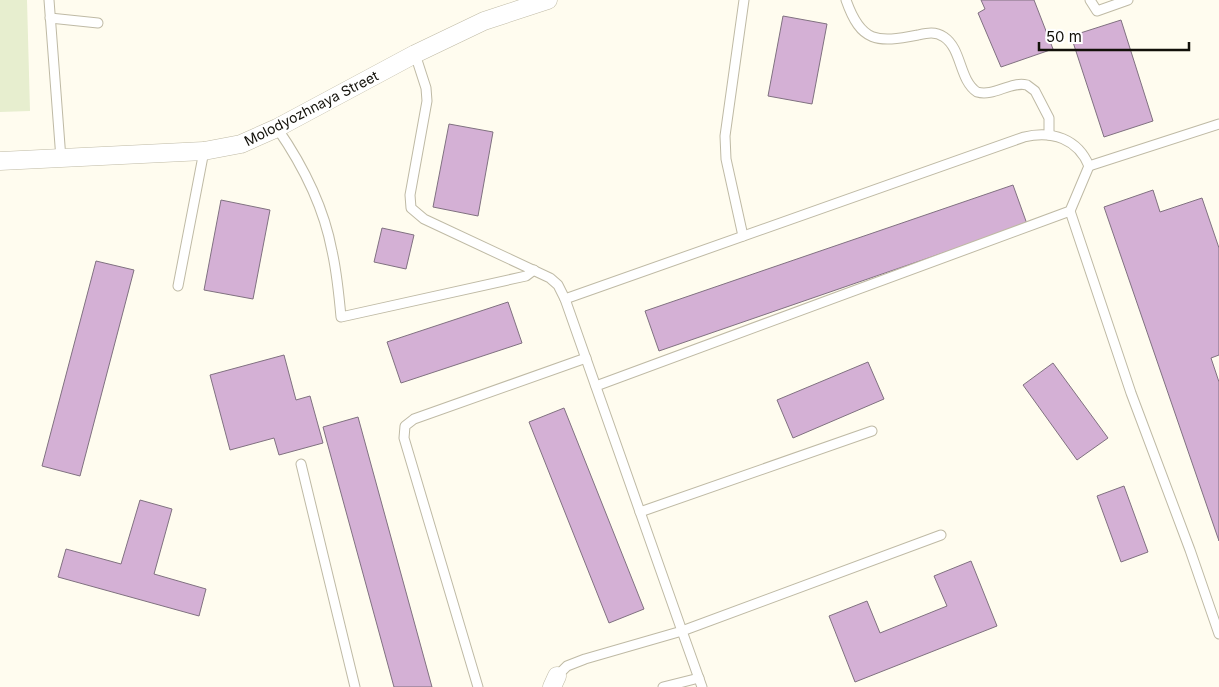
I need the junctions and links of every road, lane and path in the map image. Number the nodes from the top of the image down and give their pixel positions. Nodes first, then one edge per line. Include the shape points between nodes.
1 (49, 0) edge
2 (548, 0) edge
3 (744, 0) edge
4 (846, 0) edge
5 (1090, 0) edge
6 (1128, 0) edge
7 (50, 18) junction
8 (98, 23) dead end
9 (415, 54) junction
10 (1219, 124) edge
11 (277, 128) junction
12 (1048, 134) junction
13 (204, 151) junction
14 (62, 159) junction
15 (0, 161) edge
16 (1090, 166) junction
17 (1070, 210) junction
18 (743, 236) junction
19 (534, 270) junction
20 (178, 286) dead end
21 (564, 299) junction
22 (586, 358) junction
23 (596, 386) junction
24 (872, 431) dead end
25 (301, 464) dead end
26 (640, 512) junction
27 (941, 535) dead end
28 (682, 631) junction
29 (1219, 634) edge
30 (555, 681) edge
31 (700, 682) edge
32 (355, 687) edge
33 (478, 687) edge
34 (663, 687) edge

1 - 7 lane
2 - 9 street, Molodyozhnaya Street via 484,21
3 - 18 lane via 725,136 726,159
4 - 12 lane via 859,28 870,36 882,40 932,32 946,38 969,85 977,92 988,93 1017,84 1027,85 1035,92 1050,118
5 - 6 lane via 1097,11
7 - 8 lane
7 - 14 lane
9 - 11 street, Molodyozhnaya Street
9 - 19 lane via 427,101 410,195 411,208 424,218
10 - 16 lane
11 - 13 street, Molodyozhnaya Street via 241,144
11 - 19 lane via 296,156 316,200 332,250 341,317 526,276
12 - 16 lane via 1074,145 1084,153
12 - 18 lane via 1024,137
13 - 14 street, Molodyozhnaya Street
13 - 20 lane
14 - 15 street, Molodyozhnaya Street
16 - 17 lane
17 - 23 lane
17 - 29 lane via 1131,393
18 - 21 lane
19 - 21 lane via 550,278
21 - 22 lane
22 - 23 lane
22 - 33 lane via 414,419 405,426 404,438
23 - 26 lane
24 - 26 lane
25 - 32 lane
26 - 28 lane
27 - 28 lane
28 - 30 lane via 585,659 568,666
28 - 31 lane
31 - 34 lane

